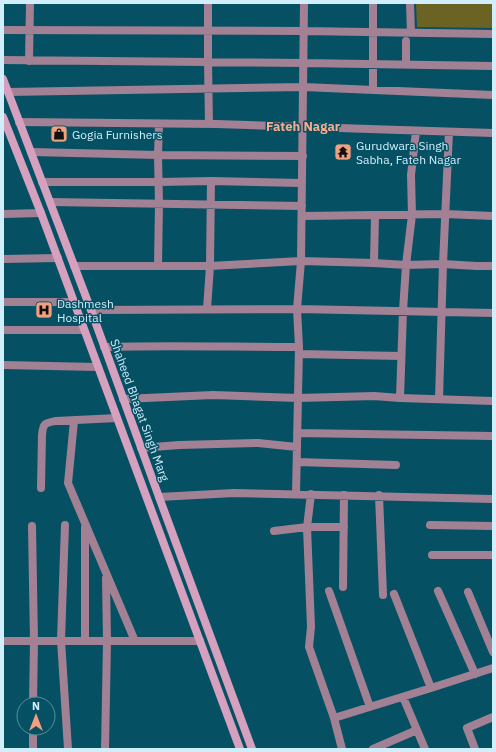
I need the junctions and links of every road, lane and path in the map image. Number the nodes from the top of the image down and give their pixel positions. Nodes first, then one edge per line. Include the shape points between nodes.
1 (30, 3) edge
2 (208, 3) edge
3 (304, 3) edge
4 (373, 3) edge
5 (410, 3) edge
6 (3, 30) edge
7 (30, 30) junction
8 (207, 31) junction
9 (304, 31) junction
10 (373, 32) junction
11 (411, 33) junction
12 (493, 34) edge
13 (406, 42) dead end
14 (3, 60) edge
15 (29, 61) junction
16 (208, 62) junction
17 (303, 63) junction
18 (373, 64) junction
19 (406, 64) junction
20 (493, 66) edge
21 (3, 79) edge
22 (303, 87) junction
23 (208, 89) junction
24 (373, 90) junction
25 (8, 92) junction
26 (493, 96) edge
27 (3, 117) edge
28 (19, 122) junction
29 (159, 124) junction
30 (209, 124) junction
31 (303, 126) junction
32 (416, 131) junction
33 (449, 132) junction
34 (493, 133) edge
35 (31, 152) junction
36 (158, 155) junction
37 (303, 156) junction
38 (211, 181) junction
39 (42, 182) junction
40 (159, 182) junction
41 (302, 183) junction
42 (50, 202) junction
43 (159, 204) junction
44 (211, 205) junction
45 (302, 206) junction
46 (41, 213) junction
47 (3, 214) edge
48 (445, 214) junction
49 (375, 215) junction
50 (412, 215) junction
51 (302, 216) junction
52 (493, 216) edge
53 (58, 258) junction
54 (3, 259) edge
55 (301, 261) junction
56 (374, 263) junction
57 (443, 264) junction
58 (406, 265) junction
59 (74, 266) junction
60 (158, 266) junction
61 (210, 266) junction
62 (493, 266) edge
63 (3, 302) edge
64 (74, 302) junction
65 (297, 309) junction
66 (91, 310) junction
67 (207, 310) junction
68 (403, 311) junction
69 (442, 312) junction
70 (493, 313) edge
71 (3, 330) edge
72 (84, 330) junction
73 (104, 347) junction
74 (299, 350) junction
75 (401, 356) junction
76 (3, 365) edge
77 (98, 367) junction
78 (298, 398) junction
79 (400, 398) junction
80 (123, 399) junction
81 (439, 399) junction
82 (493, 401) edge
83 (117, 418) junction
84 (74, 421) junction
85 (297, 433) junction
86 (493, 436) edge
87 (297, 447) junction
88 (141, 448) junction
89 (297, 462) junction
90 (396, 465) dead end
91 (41, 488) dead end
92 (296, 494) junction
93 (311, 494) junction
94 (344, 495) junction
95 (379, 495) junction
96 (158, 497) junction
97 (493, 499) edge
98 (85, 522) junction
99 (430, 525) dead end
100 (32, 526) dead end
101 (65, 526) dead end
102 (493, 526) edge
103 (307, 527) junction
104 (344, 528) junction
105 (274, 531) dead end
106 (432, 555) dead end
107 (493, 555) edge
108 (106, 572) junction
109 (343, 587) dead end
110 (329, 591) dead end
111 (438, 591) dead end
112 (468, 592) dead end
113 (394, 594) dead end
114 (383, 595) dead end
115 (61, 640) junction
116 (3, 641) edge
117 (34, 641) junction
118 (85, 641) junction
119 (107, 641) junction
120 (135, 641) junction
121 (200, 641) junction
122 (493, 652) edge
123 (493, 668) edge
124 (475, 674) junction
125 (432, 688) junction
126 (33, 696) edge
127 (403, 697) junction
128 (370, 707) junction
129 (334, 718) junction
130 (493, 718) edge
131 (417, 730) junction
132 (33, 736) edge
133 (33, 749) edge
134 (68, 749) edge
135 (105, 749) edge
136 (240, 749) edge
137 (252, 749) edge
138 (342, 749) edge
139 (373, 749) edge
140 (425, 749) edge
141 (475, 749) edge

1 - 7 street
2 - 8 street
3 - 9 street
4 - 10 street
5 - 11 street
6 - 7 street
7 - 8 street
7 - 15 street
8 - 9 street
8 - 16 street
9 - 10 street
9 - 17 street
10 - 11 street
10 - 18 street
11 - 12 street
13 - 19 street
14 - 15 street
15 - 16 street
16 - 17 street
16 - 23 street
17 - 18 street
17 - 22 street
18 - 19 street
18 - 24 street
19 - 20 street
21 - 25 main road, Shaheed Bhagat Singh Marg
22 - 23 street
22 - 24 street
22 - 31 street
23 - 25 street
23 - 30 street
24 - 26 street
25 - 28 main road, Shaheed Bhagat Singh Marg
27 - 46 main road, Shaheed Bhagat Singh Marg
28 - 29 street
28 - 35 main road, Shaheed Bhagat Singh Marg
29 - 30 street
29 - 36 street
30 - 31 street
31 - 32 street
31 - 37 street
32 - 33 street
32 - 50 street via 411,175
33 - 34 street
33 - 48 street
35 - 36 street
35 - 39 main road, Shaheed Bhagat Singh Marg
36 - 37 street
36 - 40 street
37 - 41 street
38 - 40 street
38 - 41 street
38 - 44 street
39 - 40 street
39 - 42 main road, Shaheed Bhagat Singh Marg
40 - 43 street
41 - 45 street
42 - 43 street
42 - 59 main road, Shaheed Bhagat Singh Marg
43 - 44 street
43 - 60 street
44 - 45 street
44 - 61 street
45 - 51 street
46 - 47 street
46 - 53 main road, Shaheed Bhagat Singh Marg
48 - 50 street
48 - 52 street
48 - 57 street
49 - 50 street
49 - 51 street
49 - 56 street
50 - 58 street
51 - 55 street
53 - 54 street
53 - 64 main road, Shaheed Bhagat Singh Marg
55 - 56 street
55 - 61 street
55 - 65 street
56 - 58 street
57 - 58 street
57 - 62 street
57 - 69 street
58 - 68 street
59 - 60 street
59 - 66 main road, Shaheed Bhagat Singh Marg
60 - 61 street
61 - 67 street
63 - 64 street
64 - 72 main road, Shaheed Bhagat Singh Marg
65 - 67 street
65 - 68 street
65 - 74 street
66 - 67 street
66 - 73 main road, Shaheed Bhagat Singh Marg
68 - 69 street
68 - 75 street
69 - 70 street
69 - 81 street
71 - 72 street
72 - 77 main road, Shaheed Bhagat Singh Marg
73 - 74 street via 164,345
73 - 80 main road, Shaheed Bhagat Singh Marg
74 - 75 street
74 - 78 street
75 - 79 street
76 - 77 street
77 - 83 main road, Shaheed Bhagat Singh Marg
78 - 79 street
78 - 80 street via 214,395
78 - 85 street
79 - 81 street
80 - 88 main road, Shaheed Bhagat Singh Marg
81 - 82 street
83 - 84 street
83 - 121 main road, Shaheed Bhagat Singh Marg
84 - 91 street via 48,422 42,428
84 - 98 street via 68,483
85 - 86 street
85 - 87 street
87 - 88 street via 258,443
87 - 89 street
88 - 96 main road, Shaheed Bhagat Singh Marg
89 - 90 street
89 - 92 street
92 - 93 street
92 - 96 street via 234,493
93 - 94 street
93 - 103 street
94 - 95 street
94 - 104 street
95 - 97 street
95 - 114 street
96 - 137 main road, Shaheed Bhagat Singh Marg
98 - 108 street
98 - 118 street
99 - 102 street
100 - 117 street
101 - 115 street
103 - 104 street
103 - 105 street
103 - 129 street via 311,627 309,647
104 - 109 street
106 - 107 street
108 - 119 street
108 - 120 street
110 - 128 street
111 - 124 street
112 - 122 street
113 - 125 street
115 - 117 street
115 - 118 street
115 - 134 street
116 - 117 street
117 - 126 street
118 - 119 street
119 - 120 street
119 - 135 street
120 - 121 street
121 - 136 main road, Shaheed Bhagat Singh Marg
123 - 124 street
124 - 125 street
125 - 127 street
127 - 128 street
127 - 131 street
128 - 129 street
129 - 138 street
130 - 141 street via 467,728
131 - 139 street
131 - 140 street
132 - 133 street

